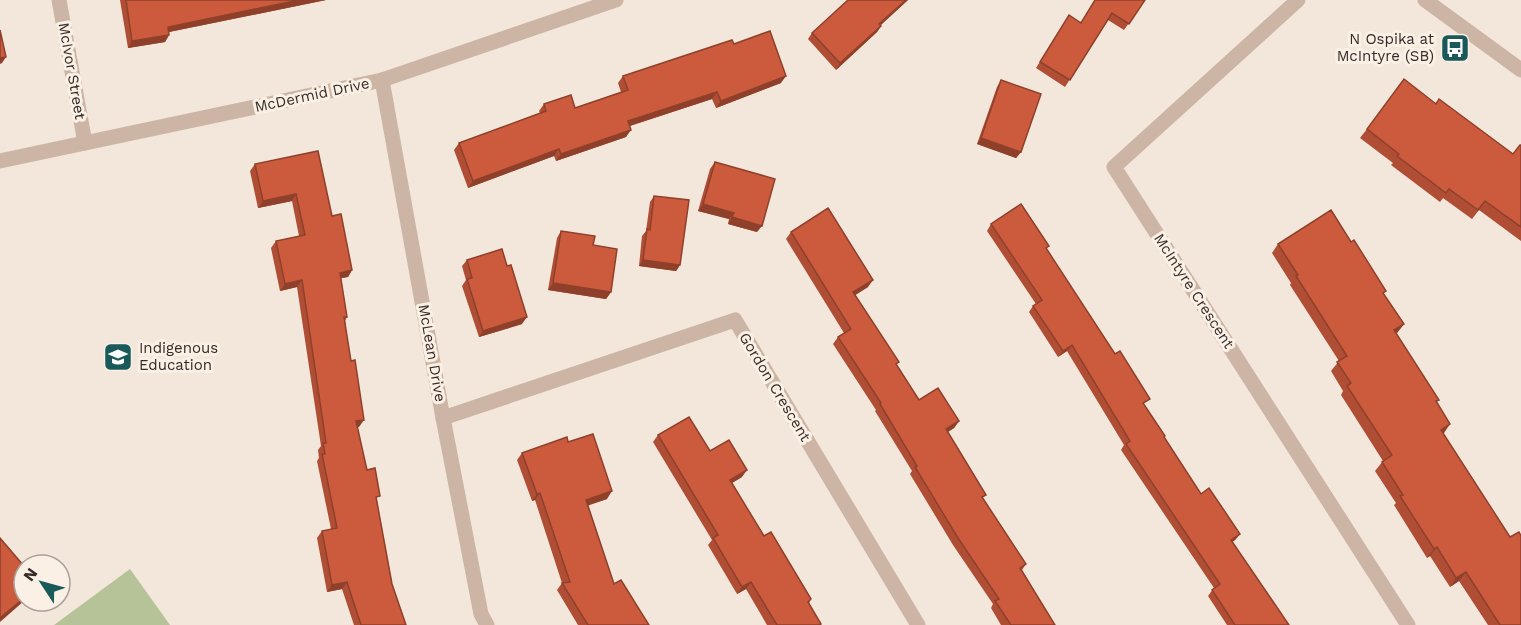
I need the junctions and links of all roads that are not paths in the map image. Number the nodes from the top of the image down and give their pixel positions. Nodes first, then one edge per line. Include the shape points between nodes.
1 (59, 0) edge
2 (616, 0) edge
3 (1298, 0) edge
4 (1425, 0) edge
5 (1521, 70) edge
6 (382, 80) junction
7 (85, 143) junction
8 (0, 161) edge
9 (443, 418) junction
10 (487, 625) edge
11 (918, 625) edge
12 (1408, 625) edge

1 - 7 street, McIvor Street
2 - 6 street, McDermid Drive
3 - 12 street, McIntyre Crescent via 1114,167
4 - 5 street
6 - 7 street, McDermid Drive
6 - 9 street, McLean Drive
7 - 8 street, McDermid Drive
9 - 10 street, McLean Drive via 481,614
9 - 11 street, Gordon Crescent via 735,320

